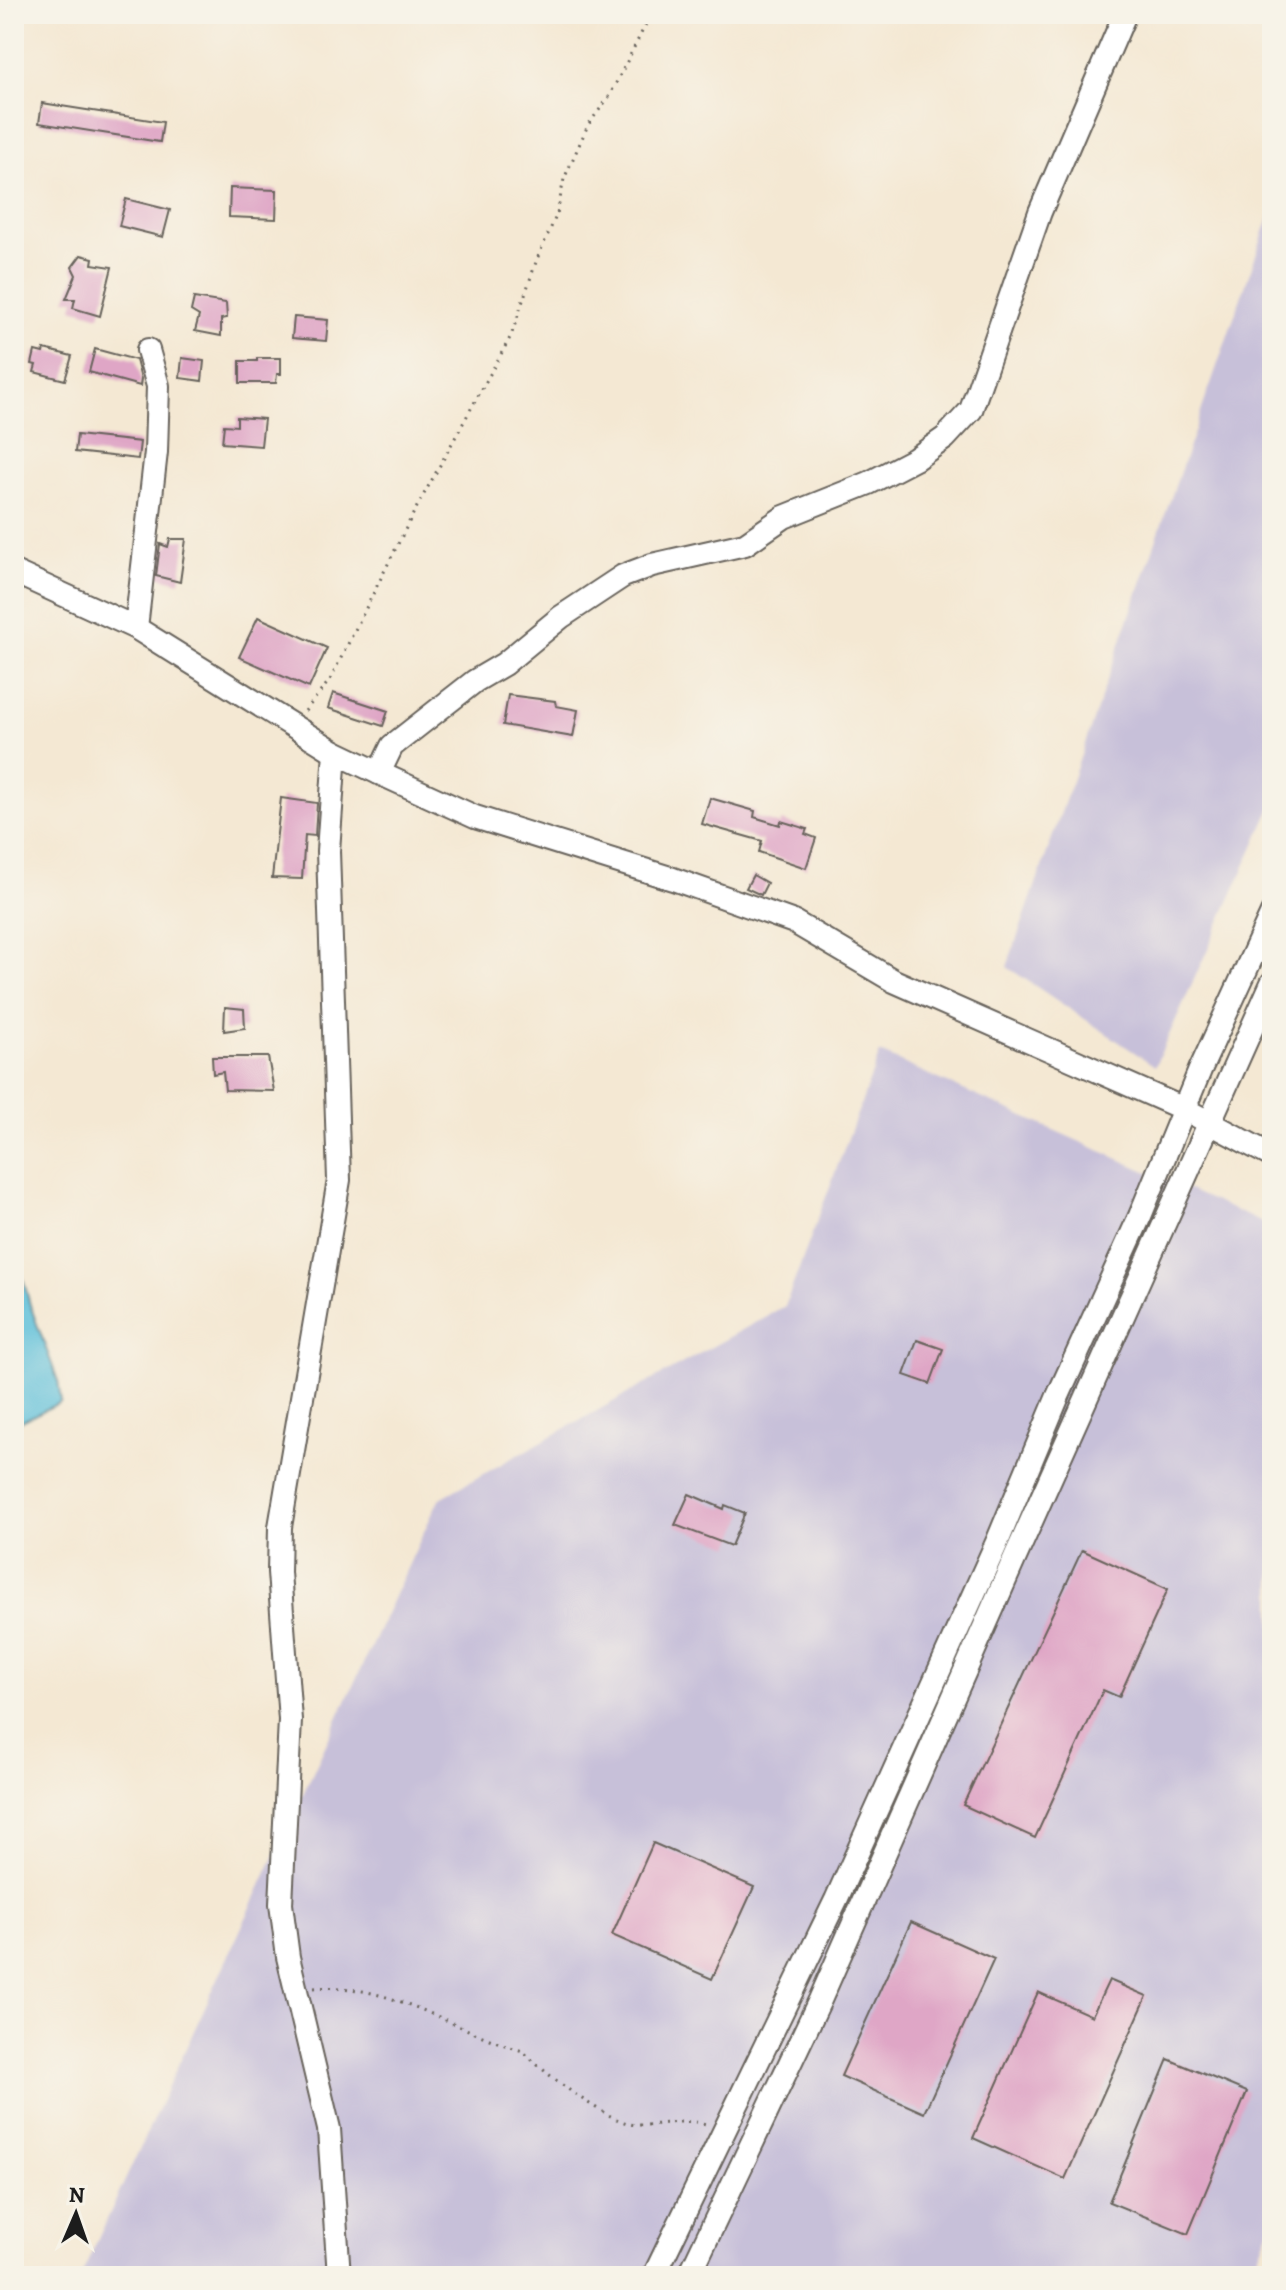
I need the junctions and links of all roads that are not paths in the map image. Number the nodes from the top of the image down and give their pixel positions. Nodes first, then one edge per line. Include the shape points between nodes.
1 (1125, 14) edge
2 (148, 350) dead end
3 (14, 572) edge
4 (136, 628) junction
5 (335, 752) junction
6 (379, 773) junction
7 (1272, 913) edge
8 (1272, 983) edge
9 (1184, 1109) junction
10 (1210, 1125) junction
11 (1272, 1156) edge
12 (339, 2276) edge
13 (654, 2276) edge
14 (689, 2276) edge

1 - 6 street via 1040,212 971,410 945,438 869,483 784,517 745,544 623,576 392,746
2 - 4 street via 158,386 156,452
3 - 4 street
4 - 5 street
5 - 6 street
5 - 12 street via 328,851 339,1180 280,1527 279,1572 290,1720 281,1904 288,1957 329,2129
6 - 9 street via 475,817 794,922 894,981
7 - 9 street
8 - 10 street
9 - 10 street
9 - 13 street via 836,1900
10 - 11 street
10 - 14 street via 820,2000

